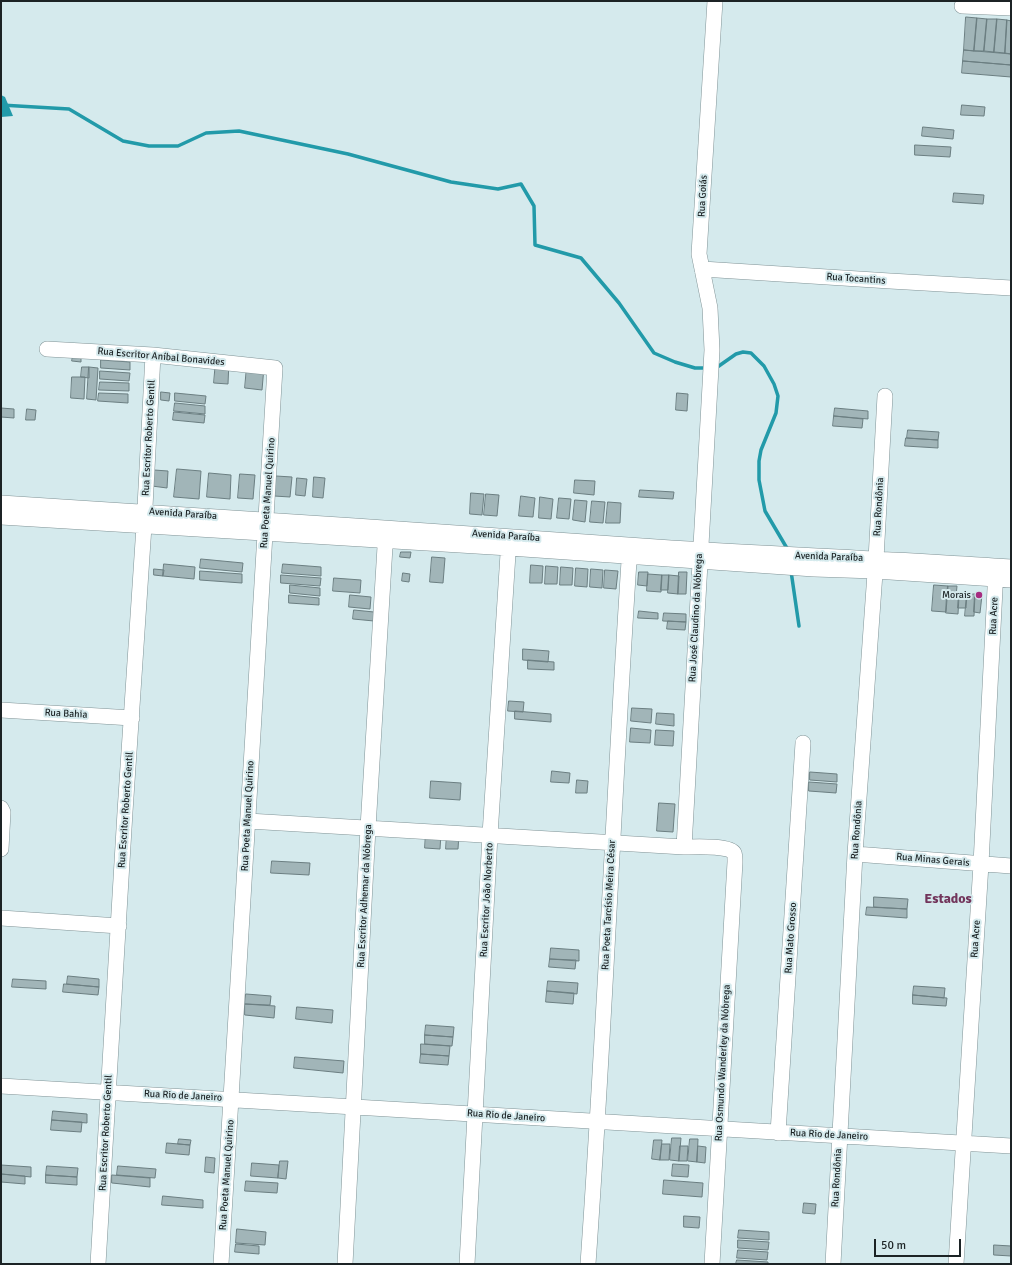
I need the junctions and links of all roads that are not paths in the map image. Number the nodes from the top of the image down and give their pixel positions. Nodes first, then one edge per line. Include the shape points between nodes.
1 (715, 1) edge
2 (962, 6) dead end
3 (1011, 8) edge
4 (702, 269) junction
5 (1011, 288) edge
6 (47, 348) dead end
7 (153, 355) junction
8 (275, 368) joint
9 (710, 390) joint
10 (885, 396) dead end
11 (1, 503) edge
12 (1, 517) edge
13 (145, 519) junction
14 (266, 527) junction
15 (386, 534) junction
16 (509, 542) junction
17 (630, 550) junction
18 (700, 555) junction
19 (875, 565) junction
20 (1001, 570) edge
21 (1011, 580) edge
22 (1, 710) edge
23 (132, 718) junction
24 (803, 743) dead end
25 (2, 814) edge
26 (248, 821) junction
27 (368, 828) junction
28 (490, 835) junction
29 (612, 842) junction
30 (684, 847) junction
31 (1, 849) edge
32 (855, 854) junction
33 (981, 864) junction
34 (1011, 866) edge
35 (1, 918) edge
36 (119, 926) junction
37 (1, 1086) edge
38 (109, 1092) junction
39 (232, 1099) junction
40 (354, 1106) junction
41 (476, 1114) junction
42 (598, 1122) junction
43 (719, 1128) junction
44 (778, 1132) junction
45 (839, 1136) junction
46 (963, 1142) junction
47 (1011, 1146) edge
48 (98, 1264) edge
49 (221, 1264) edge
50 (345, 1264) edge
51 (467, 1264) edge
52 (588, 1264) edge
53 (712, 1264) edge
54 (833, 1264) edge
55 (956, 1264) edge

1 - 4 street, Rua Goiás via 699,254
2 - 3 street
4 - 5 street, Rua Tocantins
4 - 9 street, Rua Goiás via 707,286 712,331
6 - 7 street, Rua Escritor Aníbal Bonavides
7 - 8 street, Rua Escritor Aníbal Bonavides
7 - 13 street, Rua Escritor Roberto Gentil
8 - 14 street, Rua Poeta Manuel Quirino
9 - 18 street, Rua José Claudino da Nóbrega
10 - 19 street, Rua Rondônia
11 - 13 street, Avenida Paraíba
12 - 13 street, Avenida Paraíba
13 - 14 street, Avenida Paraíba
13 - 23 street, Rua Escritor Roberto Gentil
14 - 15 street, Avenida Paraíba
14 - 26 street, Rua Poeta Manuel Quirino
15 - 16 street, Avenida Paraíba
15 - 27 street, Rua Escritor Adhemar da Nóbrega
16 - 17 street, Avenida Paraíba
16 - 28 street, Rua Escritor João Norberto
17 - 18 street, Avenida Paraíba
17 - 29 street, Rua Poeta Tarcísio Meira César
18 - 19 street, Avenida Paraíba
18 - 30 street, Rua José Claudino da Nóbrega
19 - 20 street, Avenida Paraíba
19 - 32 street, Rua Rondônia
20 - 21 street, Avenida Paraíba
20 - 33 street, Rua Acre
22 - 23 street, Rua Bahia
23 - 36 street, Rua Escritor Roberto Gentil
24 - 44 street, Rua Mato Grosso
25 - 31 street
26 - 27 street
26 - 39 street, Rua Poeta Manuel Quirino
27 - 28 street
27 - 40 street, Rua Escritor Adhemar da Nóbrega
28 - 29 street
28 - 41 street, Rua Escritor João Norberto
29 - 30 street
29 - 42 street, Rua Poeta Tarcísio Meira César
30 - 43 street, Rua Osmundo Wanderley da Nóbrega via 729,848 734,853
32 - 33 street, Rua Minas Gerais
32 - 45 street, Rua Rondônia
33 - 34 street, Rua Minas Gerais
33 - 46 street, Rua Acre
35 - 36 street
36 - 38 street, Rua Escritor Roberto Gentil
37 - 38 street, Rua Rio de Janeiro
38 - 39 street, Rua Rio de Janeiro
38 - 48 street, Rua Escritor Roberto Gentil
39 - 40 street, Rua Rio de Janeiro
39 - 49 street, Rua Poeta Manuel Quirino
40 - 41 street, Rua Rio de Janeiro
40 - 50 street, Rua Escritor Adhemar da Nóbrega
41 - 42 street, Rua Rio de Janeiro
41 - 51 street, Rua Escritor João Norberto
42 - 43 street, Rua Rio de Janeiro
42 - 52 street, Rua Poeta Tarcísio Meira César
43 - 44 street, Rua Rio de Janeiro
43 - 53 street, Rua Osmundo Wanderley da Nóbrega
44 - 45 street, Rua Rio de Janeiro
45 - 46 street, Rua Rio de Janeiro
45 - 54 street, Rua Rondônia
46 - 47 street, Rua Rio de Janeiro
46 - 55 street, Rua Acre

